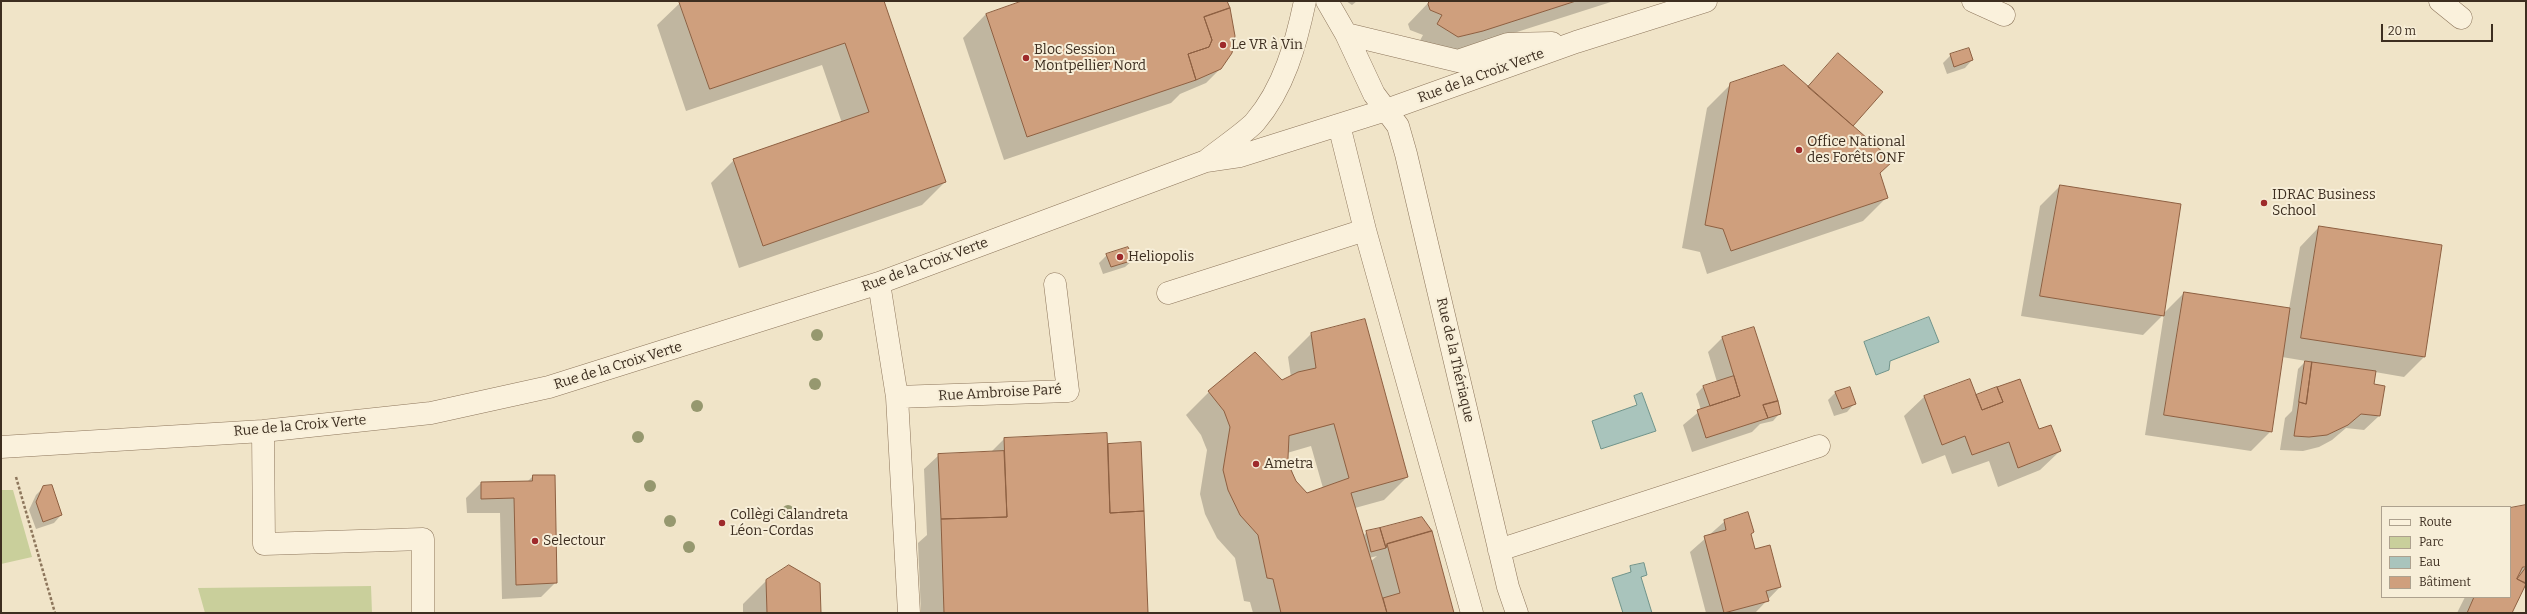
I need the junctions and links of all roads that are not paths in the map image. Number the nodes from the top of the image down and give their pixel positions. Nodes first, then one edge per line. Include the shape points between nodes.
1 (1305, 1) edge
2 (1327, 1) edge
3 (1706, 1) edge
4 (1973, 1) edge
5 (2440, 1) edge
6 (2004, 15) dead end
7 (2461, 18) dead end
8 (1346, 34) junction
9 (1576, 42) junction
10 (1386, 110) junction
11 (1339, 125) junction
12 (1206, 161) junction
13 (1365, 230) junction
14 (878, 283) junction
15 (1055, 284) dead end
16 (1168, 293) dead end
17 (897, 397) junction
18 (263, 431) junction
19 (4, 442) edge
20 (1820, 446) dead end
21 (1499, 550) junction
22 (423, 613) edge
23 (909, 613) edge
24 (1472, 613) edge
25 (1517, 613) edge

1 - 12 street, Rue de la Croix Verte via 1291,56 1276,92 1254,123
2 - 8 street
3 - 9 street, Rue de la Croix Verte
4 - 6 street
5 - 7 street
8 - 9 street, Rue de la Croix Verte via 1458,61 1508,44
8 - 10 street via 1374,94
9 - 10 street, Rue de la Croix Verte
10 - 11 street, Rue de la Croix Verte
10 - 21 street, Rue de la Thériaque via 1398,126 1406,154
11 - 12 street, Rue de la Croix Verte via 1240,156
11 - 13 street
12 - 14 street, Rue de la Croix Verte
13 - 16 street
13 - 24 street
14 - 17 street
14 - 18 street, Rue de la Croix Verte via 549,387 431,413
15 - 17 street, Rue Ambroise Paré via 1068,391
17 - 23 street
18 - 19 street, Rue de la Croix Verte
18 - 22 street via 264,544 423,539
20 - 21 street
21 - 25 street, Rue de la Thériaque

